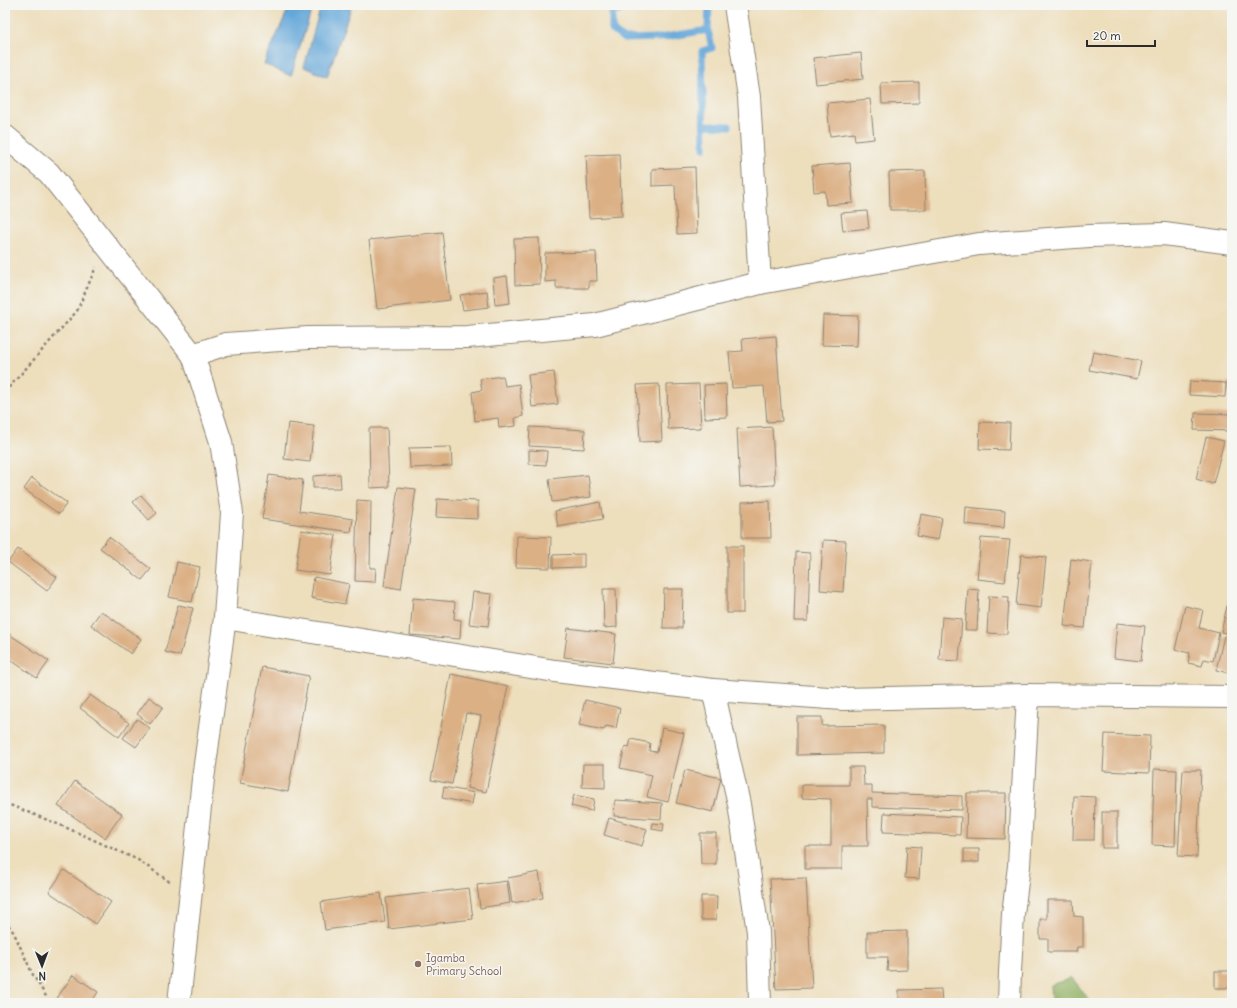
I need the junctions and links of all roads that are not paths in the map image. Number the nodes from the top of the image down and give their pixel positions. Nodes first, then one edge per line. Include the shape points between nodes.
1 (735, 5) edge
2 (5, 136) edge
3 (1232, 243) edge
4 (760, 283) junction
5 (193, 355) junction
6 (225, 618) junction
7 (714, 690) junction
8 (1028, 695) junction
9 (1232, 697) edge
10 (179, 1003) edge
11 (760, 1003) edge
12 (1009, 1003) edge

1 - 4 street via 749,97
2 - 5 street via 49,173
3 - 4 street via 1164,234 1089,236 979,244
4 - 5 street via 595,325 467,337 308,338 226,344
5 - 6 street via 221,442 232,513
6 - 7 street via 555,671
6 - 10 street via 203,779
7 - 8 street via 843,698
7 - 11 street via 739,804 755,910
8 - 9 street
8 - 12 street

